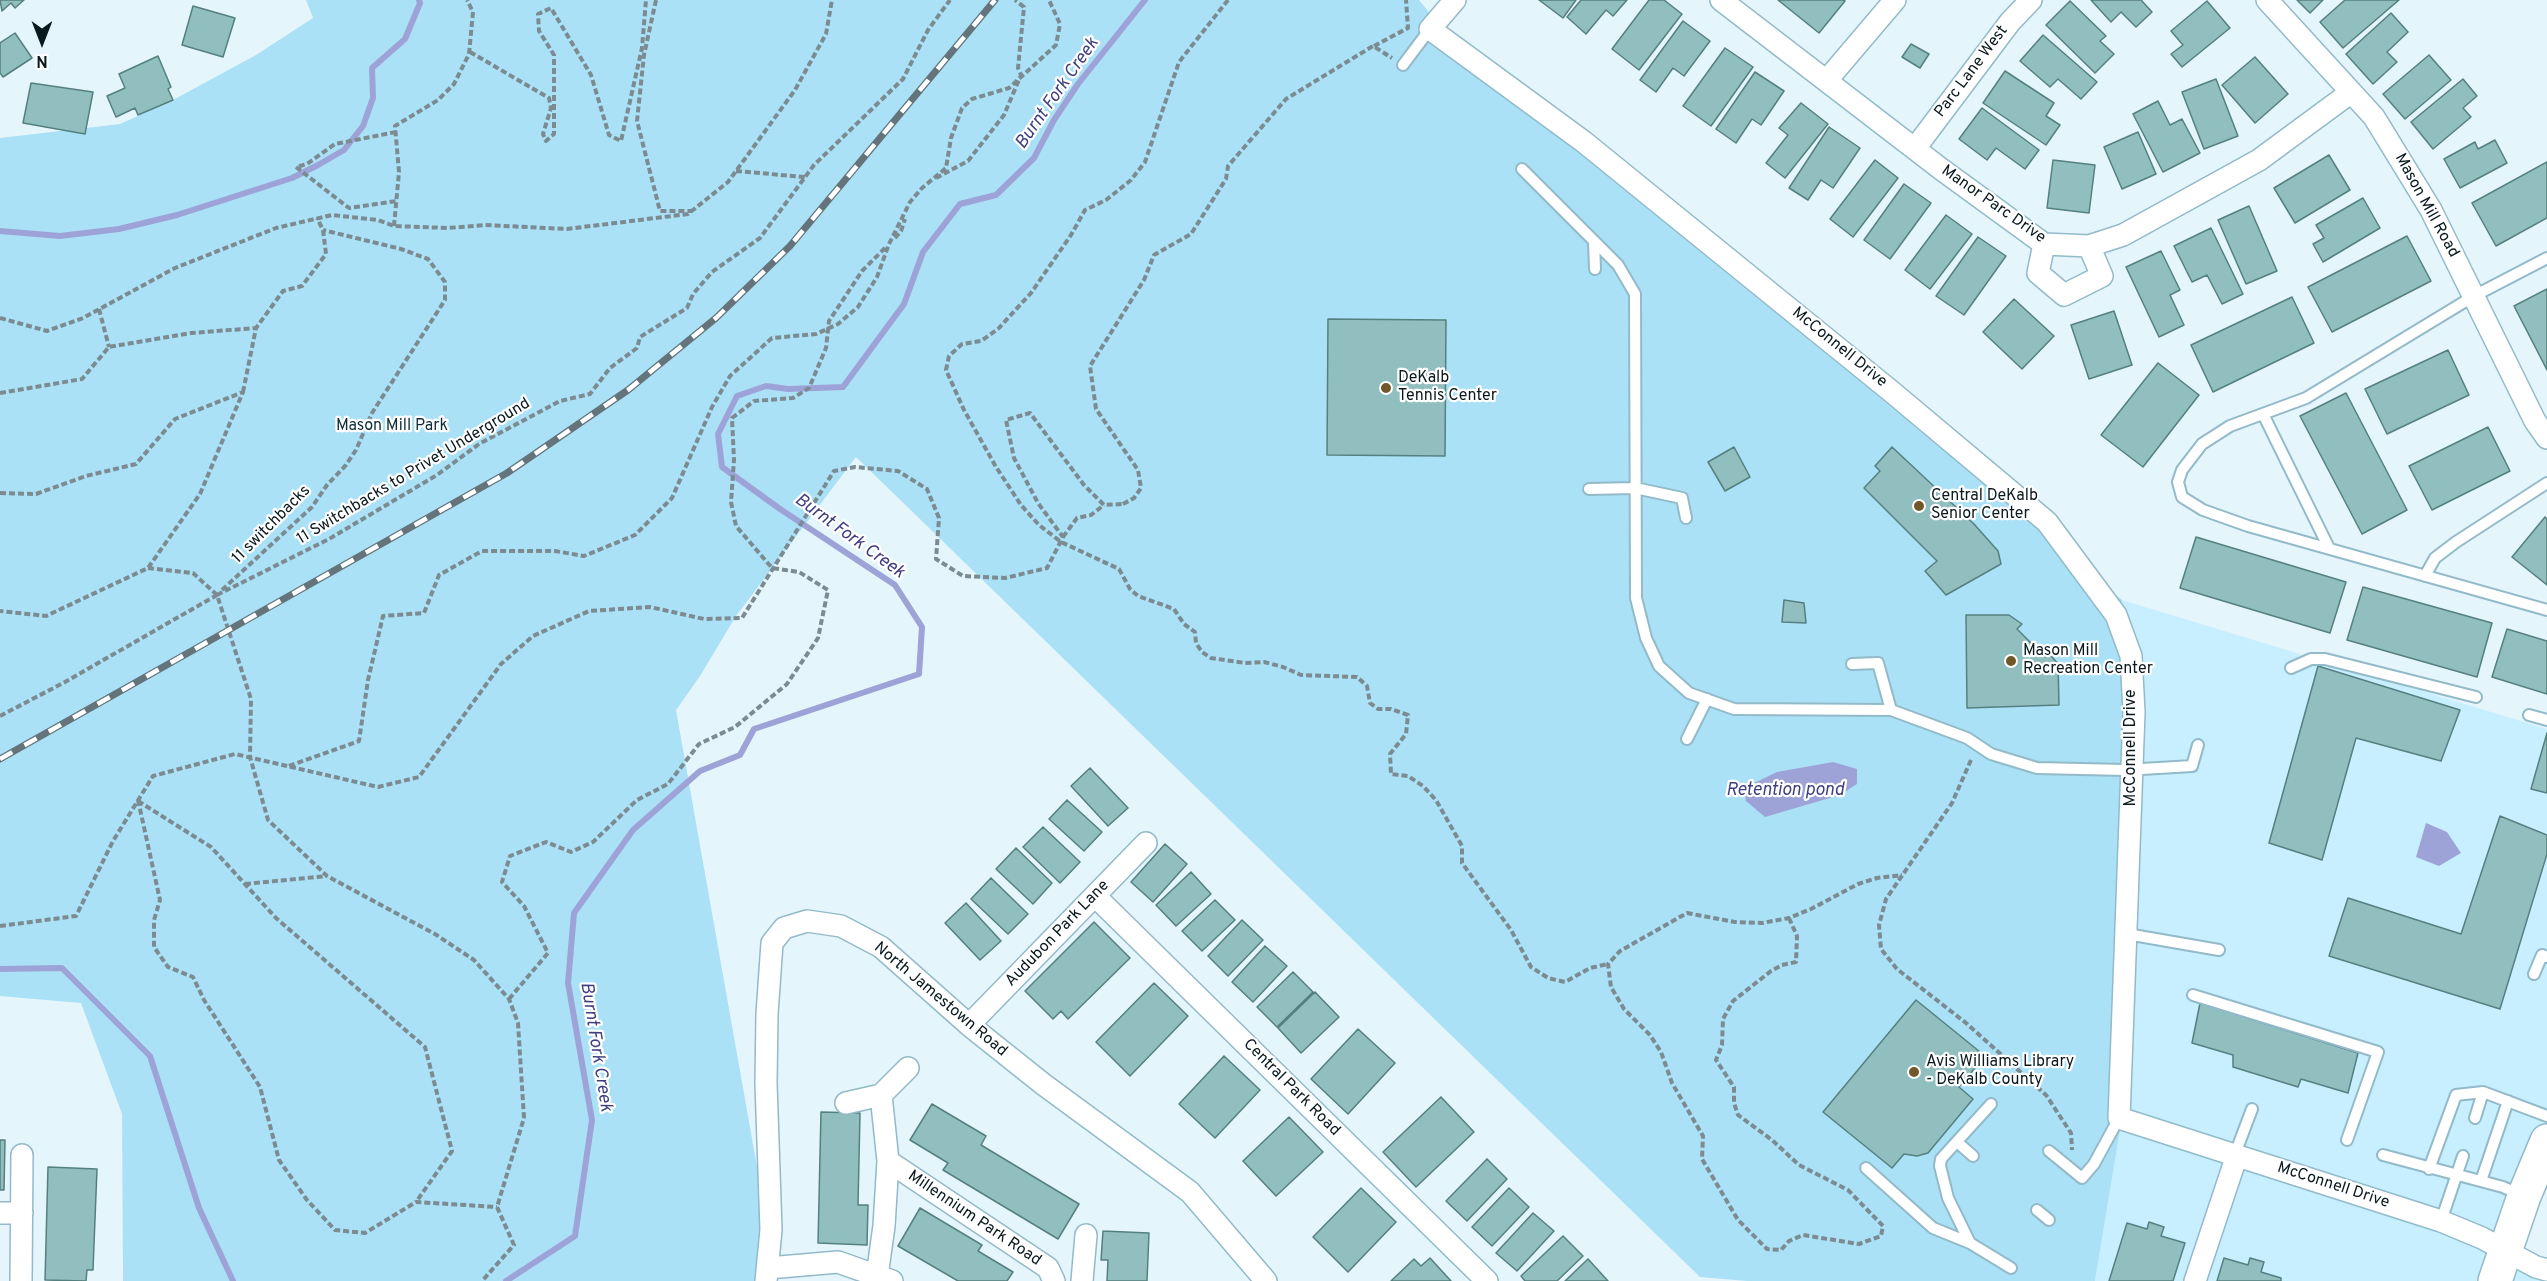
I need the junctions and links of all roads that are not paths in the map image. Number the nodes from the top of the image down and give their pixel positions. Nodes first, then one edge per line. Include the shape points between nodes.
1 (1455, 0) edge
2 (1721, 0) edge
3 (1895, 0) edge
4 (2031, 0) edge
5 (2267, 0) edge
6 (1430, 29) junction
7 (1403, 65) road end
8 (1827, 80) junction
9 (2350, 93) junction
10 (1916, 147) junction
11 (1521, 169) dead end
12 (1594, 242) junction
13 (2044, 244) junction
14 (2089, 246) junction
15 (2547, 258) edge
16 (1595, 269) dead end
17 (2474, 296) junction
18 (2263, 414) junction
19 (2547, 438) edge
20 (2547, 483) edge
21 (1635, 488) junction
22 (1589, 489) dead end
23 (1686, 518) dead end
24 (2329, 548) junction
25 (2425, 576) junction
26 (2547, 610) edge
27 (1852, 664) dead end
28 (2291, 668) dead end
29 (2476, 697) dead end
30 (1707, 699) junction
31 (1891, 710) junction
32 (2529, 715) dead end
33 (2547, 720) edge
34 (1687, 739) dead end
35 (2198, 746) dead end
36 (2133, 769) junction
37 (1146, 843) dead end
38 (1095, 896) junction
39 (2127, 934) junction
40 (2219, 950) dead end
41 (2547, 957) edge
42 (2534, 974) dead end
43 (2193, 995) dead end
44 (969, 1025) junction
45 (908, 1068) dead end
46 (2482, 1092) junction
47 (881, 1095) junction
48 (2508, 1101) junction
49 (846, 1103) dead end
50 (1991, 1104) dead end
51 (2252, 1109) dead end
52 (2547, 1116) edge
53 (2119, 1118) junction
54 (2475, 1118) dead end
55 (2347, 1140) dead end
56 (2547, 1141) edge
57 (1957, 1142) junction
58 (2049, 1151) dead end
59 (2236, 1154) junction
60 (22, 1155) dead end
61 (2383, 1155) dead end
62 (1973, 1156) dead end
63 (2463, 1156) dead end
64 (888, 1161) junction
65 (1866, 1168) dead end
66 (2430, 1169) junction
67 (2458, 1175) junction
68 (2481, 1181) junction
69 (2524, 1196) junction
70 (2037, 1210) dead end
71 (0, 1212) edge
72 (22, 1213) junction
73 (2049, 1220) dead end
74 (2441, 1221) junction
75 (1086, 1235) dead end
76 (1970, 1243) junction
77 (2505, 1249) junction
78 (2011, 1268) dead end
79 (2547, 1269) edge
80 (767, 1274) edge
81 (1253, 1277) edge
82 (884, 1278) edge
83 (21, 1281) edge
84 (1053, 1281) edge
85 (1082, 1281) edge
86 (1487, 1281) edge
87 (2195, 1281) edge
88 (2495, 1281) edge

1 - 6 street
2 - 8 street, Manor Parc Drive
3 - 8 street
4 - 10 street, Parc Lane West
5 - 9 street, Mason Mill Road
6 - 7 lane
6 - 36 street, McConnell Drive via 1584,142 2047,522 2116,615 2131,656
8 - 10 street, Manor Parc Drive
9 - 14 street, Manor Parc Drive via 2259,160 2123,235
9 - 17 street, Mason Mill Road via 2374,117 2432,210
10 - 13 street, Manor Parc Drive
11 - 12 lane
12 - 16 lane
12 - 21 lane via 1618,264 1635,294
13 - 14 street, Manor Parc Drive
13 - 14 street via 2038,273 2064,296 2102,276
15 - 17 lane
17 - 18 lane via 2306,398
17 - 19 street, Mason Mill Road
18 - 24 lane
18 - 24 lane via 2230,426 2202,444 2182,470 2178,482 2182,497 2214,514
20 - 25 lane via 2435,558
21 - 22 lane
21 - 23 lane via 1682,498
21 - 30 lane via 1636,598 1646,638 1659,666 1689,693
24 - 25 lane
25 - 26 lane
27 - 31 lane via 1878,663
28 - 29 lane via 2311,659 2325,659
30 - 31 lane via 1734,708
30 - 34 lane
31 - 36 lane via 1967,738 2010,762 2037,768
32 - 33 lane
35 - 36 lane via 2192,766
36 - 39 street, McConnell Drive
37 - 38 street, Audubon Park Lane
38 - 44 street, Audubon Park Lane
38 - 86 street, Central Park Road
39 - 40 lane
39 - 53 street, McConnell Drive
41 - 42 lane via 2542,956
43 - 55 lane via 2378,1052
44 - 80 street, North Jamestown Road via 881,948 841,926 807,921 784,927 772,944 767,1014 765,1083 771,1230
44 - 81 street, North Jamestown Road via 1190,1192
45 - 47 street
46 - 48 lane
46 - 54 lane
46 - 66 lane via 2456,1095
47 - 49 street
47 - 64 street
48 - 52 lane
48 - 68 lane
50 - 57 lane
51 - 59 lane
53 - 58 lane via 2082,1178
53 - 59 street, McConnell Drive
56 - 69 main road
57 - 62 lane
57 - 76 lane via 1941,1159 1940,1167 1948,1198
59 - 74 street, McConnell Drive
59 - 87 street
60 - 72 street
61 - 66 lane
63 - 67 lane
64 - 82 street
64 - 84 street, Millennium Park Road via 1048,1268
65 - 76 lane via 1933,1228
66 - 67 lane
67 - 68 lane
67 - 74 lane
68 - 69 lane
69 - 77 main road
70 - 73 lane
71 - 72 street
72 - 83 street
74 - 77 street, McConnell Drive
75 - 85 street
76 - 78 lane
77 - 79 street, McConnell Drive
77 - 88 main road
80 - 82 street via 838,1262

